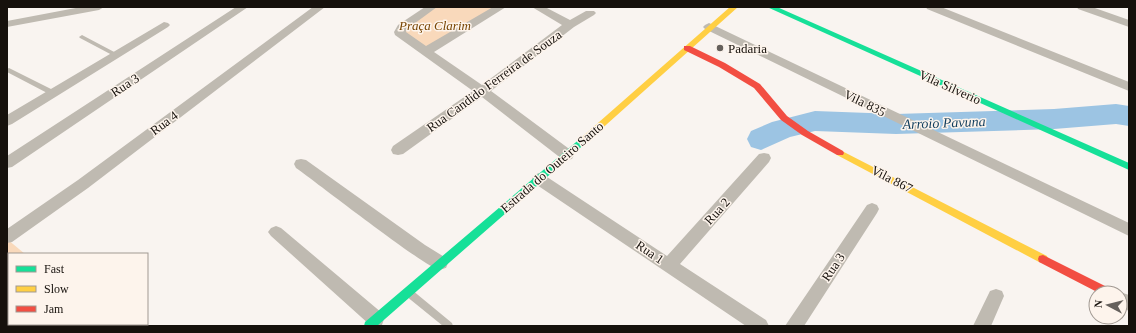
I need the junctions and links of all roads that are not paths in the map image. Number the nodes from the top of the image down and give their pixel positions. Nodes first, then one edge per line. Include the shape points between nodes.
1 (99, 7) edge
2 (243, 7) edge
3 (320, 7) edge
4 (432, 7) edge
5 (501, 7) edge
6 (537, 7) edge
7 (734, 7) edge
8 (772, 7) edge
9 (931, 7) edge
10 (1082, 7) edge
11 (590, 13) dead end
12 (7, 24) edge
13 (1129, 24) edge
14 (164, 25) dead end
15 (570, 25) junction
16 (710, 27) junction
17 (82, 37) dead end
18 (687, 48) junction
19 (424, 52) junction
20 (116, 55) junction
21 (9, 70) dead end
22 (1129, 87) edge
23 (482, 91) junction
24 (53, 93) junction
25 (7, 121) edge
26 (398, 150) dead end
27 (567, 155) junction
28 (764, 158) dead end
29 (7, 163) edge
30 (301, 164) dead end
31 (1129, 167) edge
32 (539, 179) junction
33 (872, 209) dead end
34 (1129, 230) edge
35 (276, 232) dead end
36 (7, 237) edge
37 (440, 263) junction
38 (669, 265) junction
39 (1094, 285) edge
40 (408, 291) junction
41 (996, 296) dead end
42 (372, 323) edge
43 (449, 326) edge
44 (760, 326) edge
45 (794, 326) edge
46 (982, 326) edge

1 - 12 street
2 - 29 street, Rua 3
3 - 36 street, Rua 4 via 83,184
4 - 19 street via 400,29 401,35
5 - 19 street
6 - 15 street
7 - 16 street, Estrada do Outeiro Santo
8 - 31 street, Vila Silverio
9 - 22 street
10 - 13 street
11 - 15 street, Rua Candido Ferreira de Souza
14 - 20 street
15 - 23 street, Rua Candido Ferreira de Souza
16 - 18 street, Estrada do Outeiro Santo
16 - 34 street, Vila 835
17 - 20 lane
18 - 27 street, Estrada do Outeiro Santo
18 - 39 street, Vila 867 via 757,86 784,118 805,133
19 - 23 street
20 - 24 street
21 - 24 lane
23 - 26 street, Rua Candido Ferreira de Souza
23 - 27 street
24 - 25 street
27 - 32 street, Estrada do Outeiro Santo
28 - 38 street, Rua 2
30 - 37 street
32 - 37 street, Estrada do Outeiro Santo
32 - 38 street, Rua 1
33 - 45 street, Rua 3
35 - 42 street
37 - 40 street, Estrada do Outeiro Santo
38 - 44 street, Rua 1
40 - 42 street, Estrada do Outeiro Santo
40 - 43 lane
41 - 46 street

